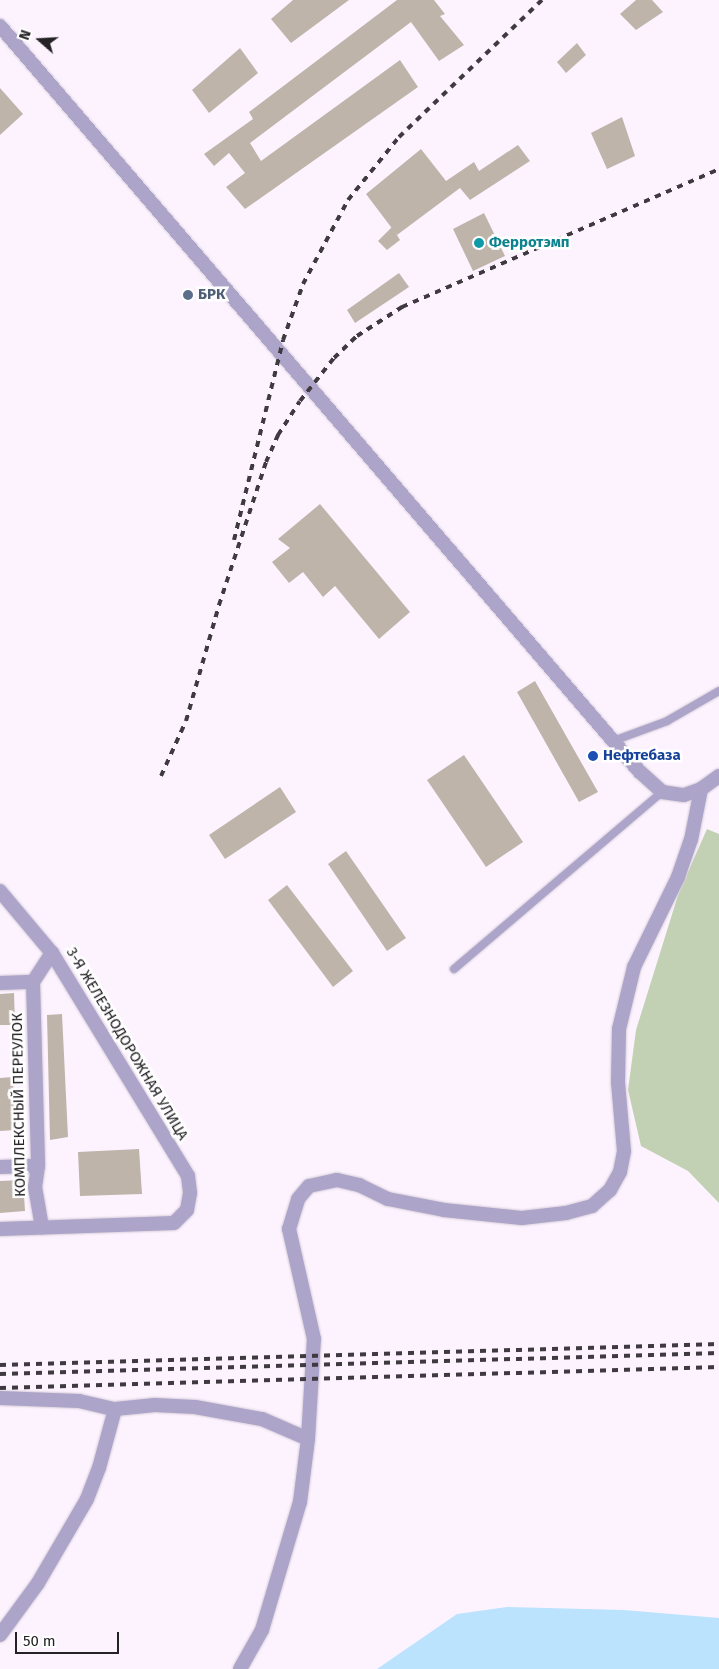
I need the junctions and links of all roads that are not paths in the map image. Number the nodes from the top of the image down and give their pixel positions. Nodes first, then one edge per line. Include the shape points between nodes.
1 (0, 26) edge
2 (719, 691) edge
3 (613, 741) junction
4 (719, 776) edge
5 (701, 788) junction
6 (662, 792) junction
7 (0, 891) edge
8 (52, 953) junction
9 (454, 969) dead end
10 (33, 982) junction
11 (0, 983) edge
12 (38, 1166) junction
13 (0, 1167) edge
14 (42, 1227) junction
15 (0, 1229) edge
16 (0, 1398) edge
17 (115, 1409) junction
18 (308, 1438) junction
19 (0, 1635) edge
20 (240, 1669) edge

1 - 3 street
2 - 3 lane via 667,721
3 - 6 street
4 - 5 street
5 - 6 street via 684,795
5 - 18 street via 691,840 678,877 634,967 619,1029 618,1082 624,1151 620,1172 610,1190 592,1206 566,1213 522,1218 444,1210 388,1198 359,1185 337,1180 309,1186 298,1199 289,1230 314,1338
6 - 9 lane
7 - 8 street, 3-Я ЖЕЛЕЗНОДОРОЖНАЯ УЛИЦА
8 - 10 street
8 - 14 street, 3-Я ЖЕЛЕЗНОДОРОЖНАЯ УЛИЦА via 188,1176 187,1210 174,1223
10 - 11 street
10 - 12 street, КОМПЛЕКСНЫЙ ПЕРЕУЛОК
12 - 13 street
12 - 14 street, КОМПЛЕКСНЫЙ ПЕРЕУЛОК via 36,1206
14 - 15 street
16 - 17 street via 79,1401
17 - 18 street via 155,1405 195,1407 262,1419
17 - 19 street via 87,1499 38,1583
18 - 20 street via 300,1502 265,1621

